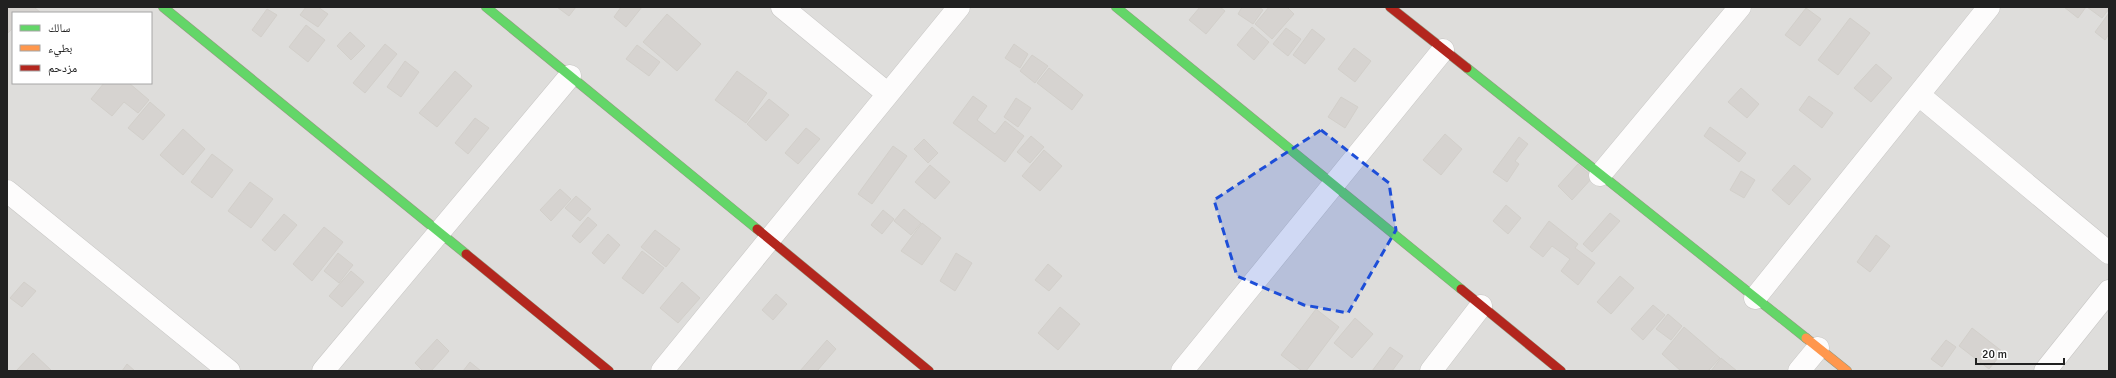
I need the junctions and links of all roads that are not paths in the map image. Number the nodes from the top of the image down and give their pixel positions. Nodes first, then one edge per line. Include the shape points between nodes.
1 (163, 7) edge
2 (486, 7) edge
3 (782, 7) edge
4 (959, 7) edge
5 (1116, 7) edge
6 (1390, 7) edge
7 (1740, 7) edge
8 (1989, 7) edge
9 (1443, 50) junction
10 (570, 76) junction
11 (888, 94) junction
12 (1919, 95) junction
13 (1600, 174) junction
14 (1334, 184) junction
15 (7, 191) edge
16 (439, 232) junction
17 (769, 240) junction
18 (2109, 253) edge
19 (2109, 291) edge
20 (1755, 298) junction
21 (1481, 306) junction
22 (1818, 348) junction
23 (229, 371) edge
24 (323, 371) edge
25 (609, 371) edge
26 (662, 371) edge
27 (929, 371) edge
28 (1182, 371) edge
29 (1431, 371) edge
30 (1561, 371) edge
31 (1799, 371) edge
32 (1847, 371) edge
33 (2045, 371) edge

1 - 16 street
2 - 10 street
3 - 11 street
4 - 11 street
5 - 14 street
6 - 9 street
7 - 13 street
8 - 12 street
9 - 13 street
9 - 14 street
10 - 16 street
10 - 17 street
11 - 17 street
12 - 18 street
12 - 20 street
13 - 20 street
14 - 21 street
14 - 28 street
15 - 23 street
16 - 24 street
16 - 25 street
17 - 26 street
17 - 27 street
19 - 33 street
20 - 22 street
21 - 29 street
21 - 30 street
22 - 31 street
22 - 32 street

